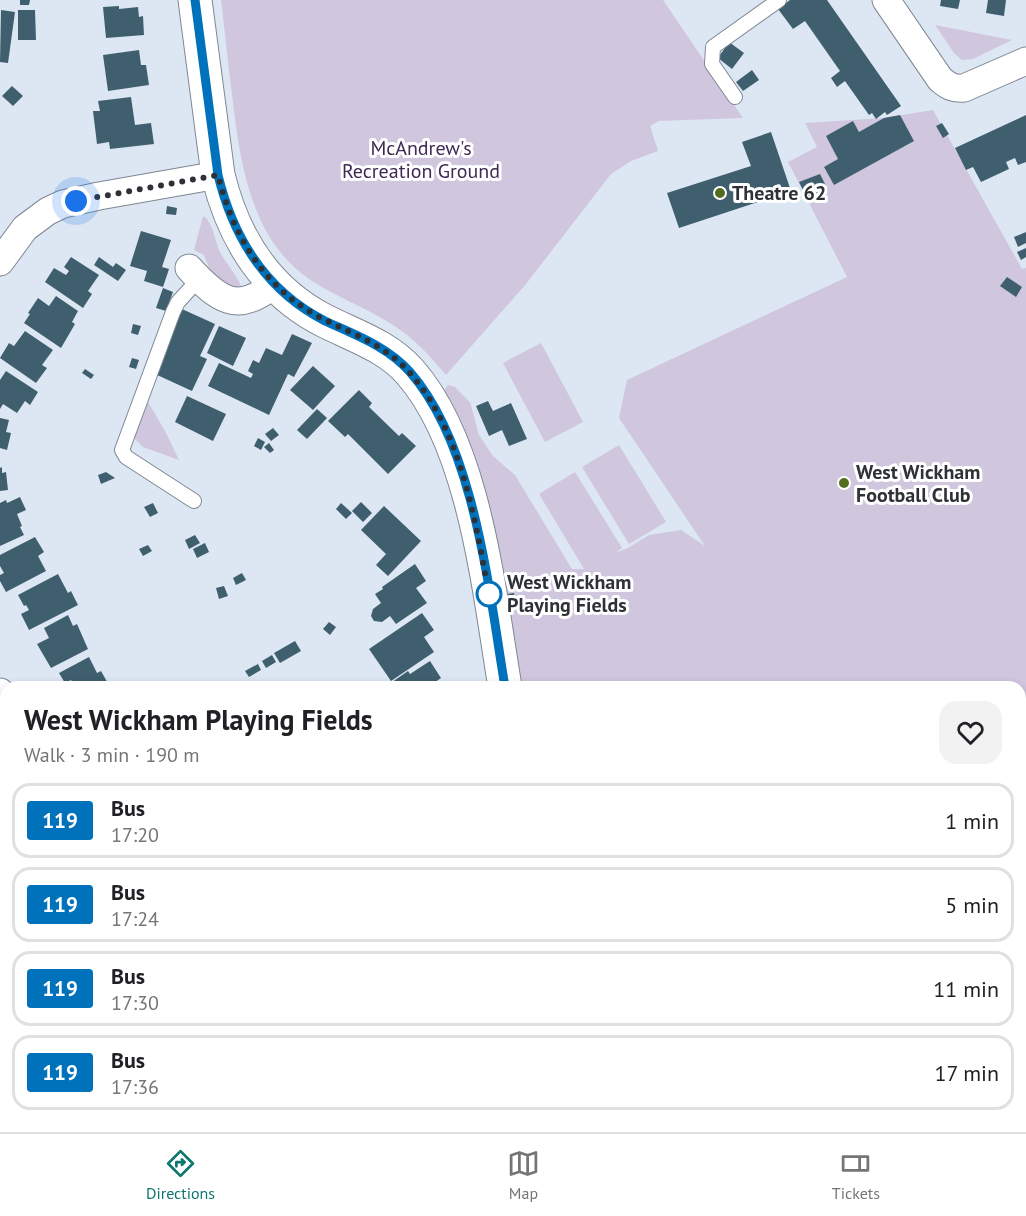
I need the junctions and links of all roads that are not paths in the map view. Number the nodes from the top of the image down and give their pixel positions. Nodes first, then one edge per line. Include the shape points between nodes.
1 (195, 0) edge
2 (779, 0) edge
3 (886, 0) edge
4 (1026, 61) edge
5 (735, 98) dead end
6 (218, 175) junction
7 (0, 262) edge
8 (194, 274) joint
9 (274, 284) junction
10 (194, 501) dead end
11 (503, 681) edge

1 - 6 street
2 - 5 lane via 713,47 712,64
3 - 4 street via 948,86 964,88
6 - 7 street via 63,204 25,228
6 - 9 street via 236,228 252,258
8 - 9 street via 223,297 239,302 257,298
8 - 10 lane via 173,312 122,450 126,457
9 - 11 street via 303,308 377,345 399,361 438,414 463,476 476,523

